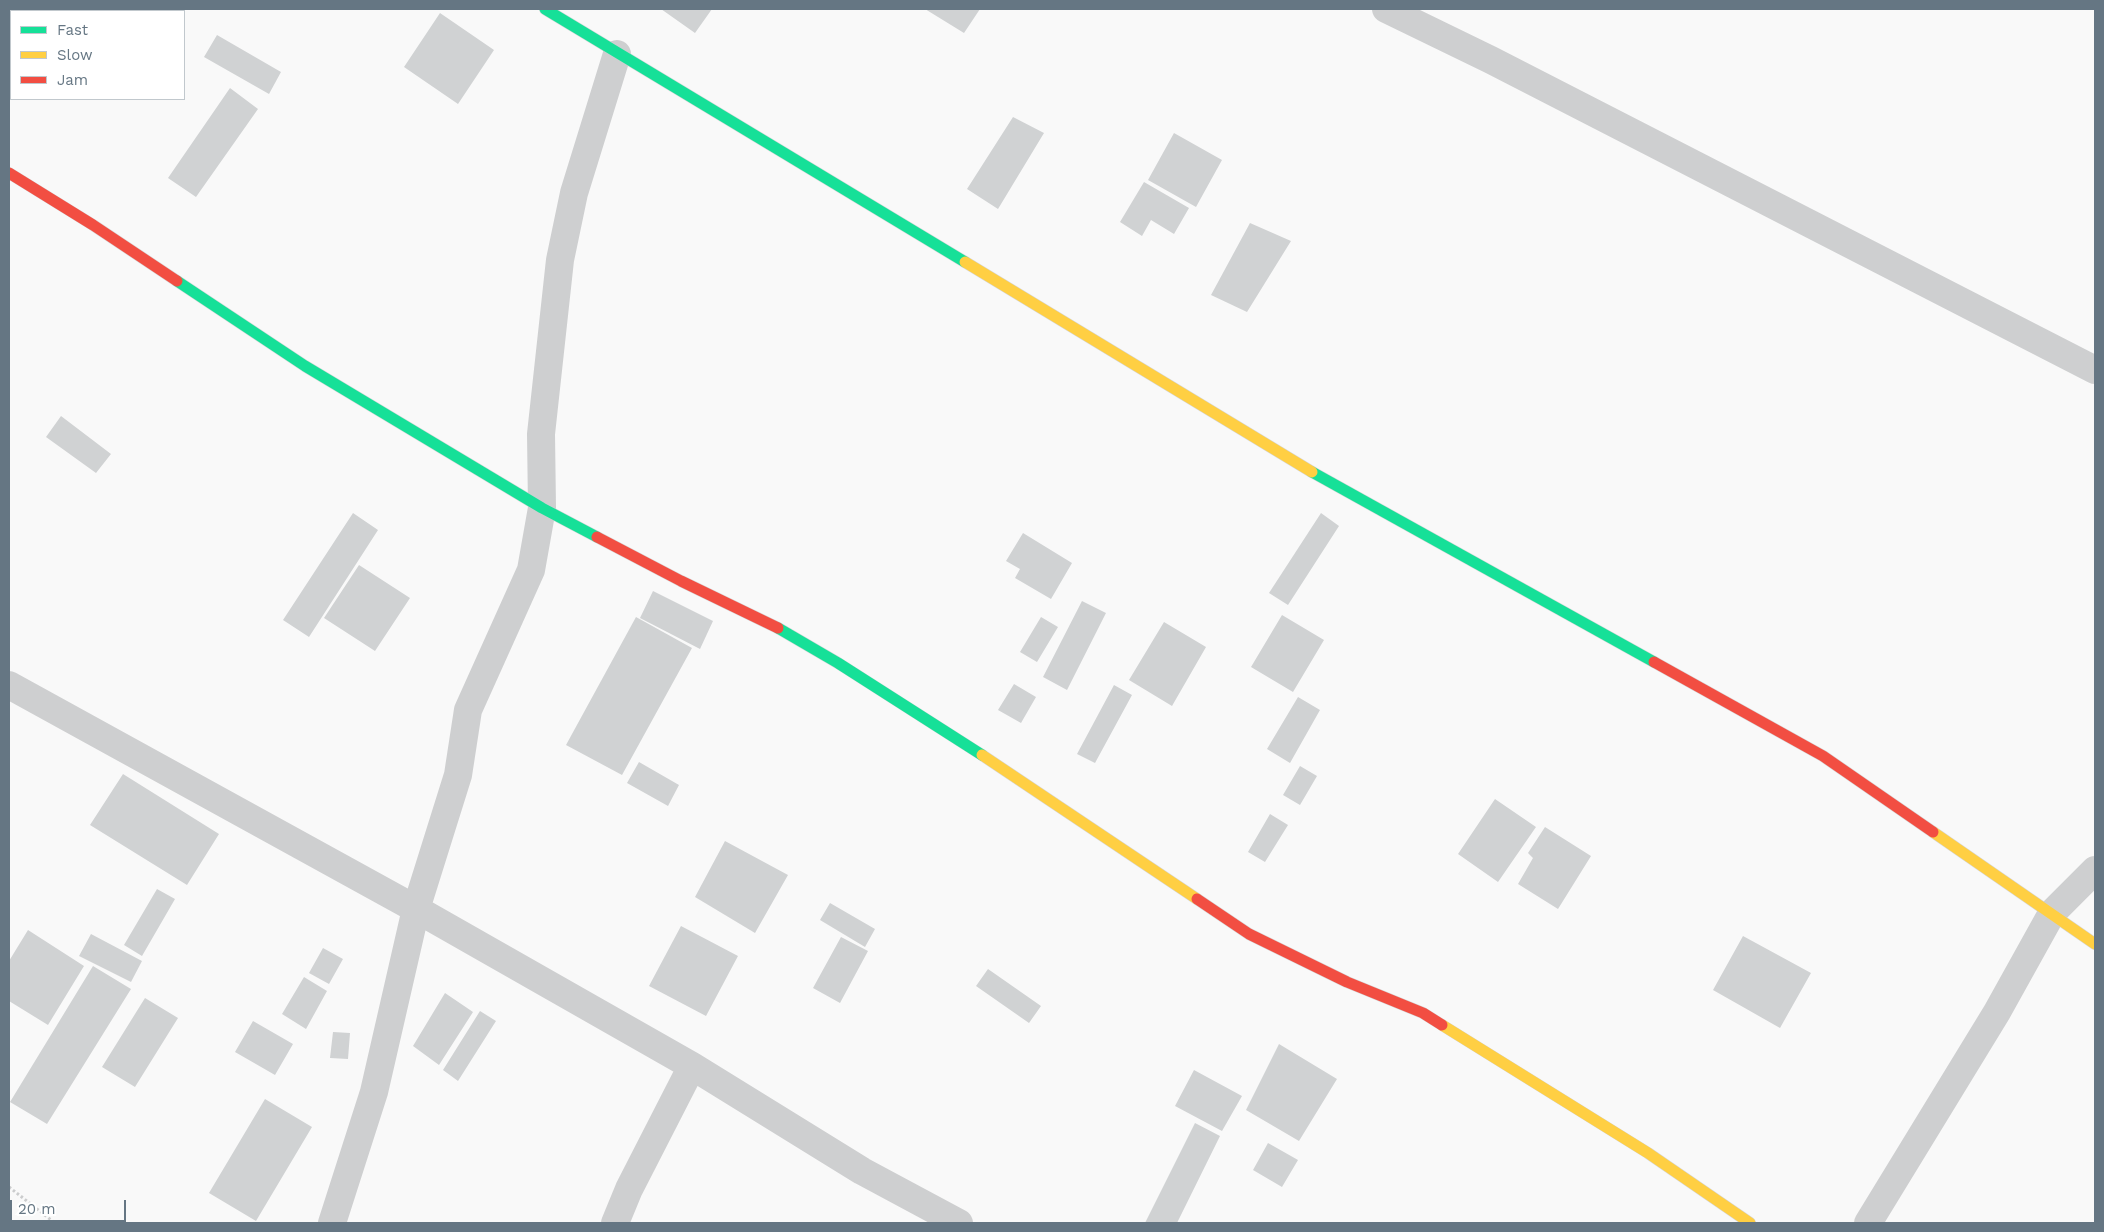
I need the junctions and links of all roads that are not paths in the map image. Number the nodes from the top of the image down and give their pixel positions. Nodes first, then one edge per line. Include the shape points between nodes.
1 (545, 9) edge
2 (1386, 9) edge
3 (617, 54) junction
4 (9, 174) edge
5 (2095, 370) edge
6 (542, 508) junction
7 (9, 685) edge
8 (2095, 870) edge
9 (416, 909) junction
10 (2052, 913) junction
11 (2095, 944) edge
12 (692, 1066) junction
13 (332, 1223) edge
14 (615, 1223) edge
15 (959, 1223) edge
16 (1750, 1223) edge
17 (1868, 1223) edge

1 - 3 street
2 - 5 street
3 - 6 street via 574,193 560,260 541,434
3 - 10 street via 1318,474 1823,756
4 - 6 street via 93,225 305,366
6 - 9 street via 531,570 468,710 458,775
6 - 16 street via 681,581 760,618 838,663 970,747 1249,934 1347,982 1423,1013 1648,1153
7 - 9 street
8 - 10 street
9 - 12 street
9 - 13 street via 374,1092
10 - 11 street
10 - 17 street via 1997,1012
12 - 14 street
12 - 15 street via 862,1171

